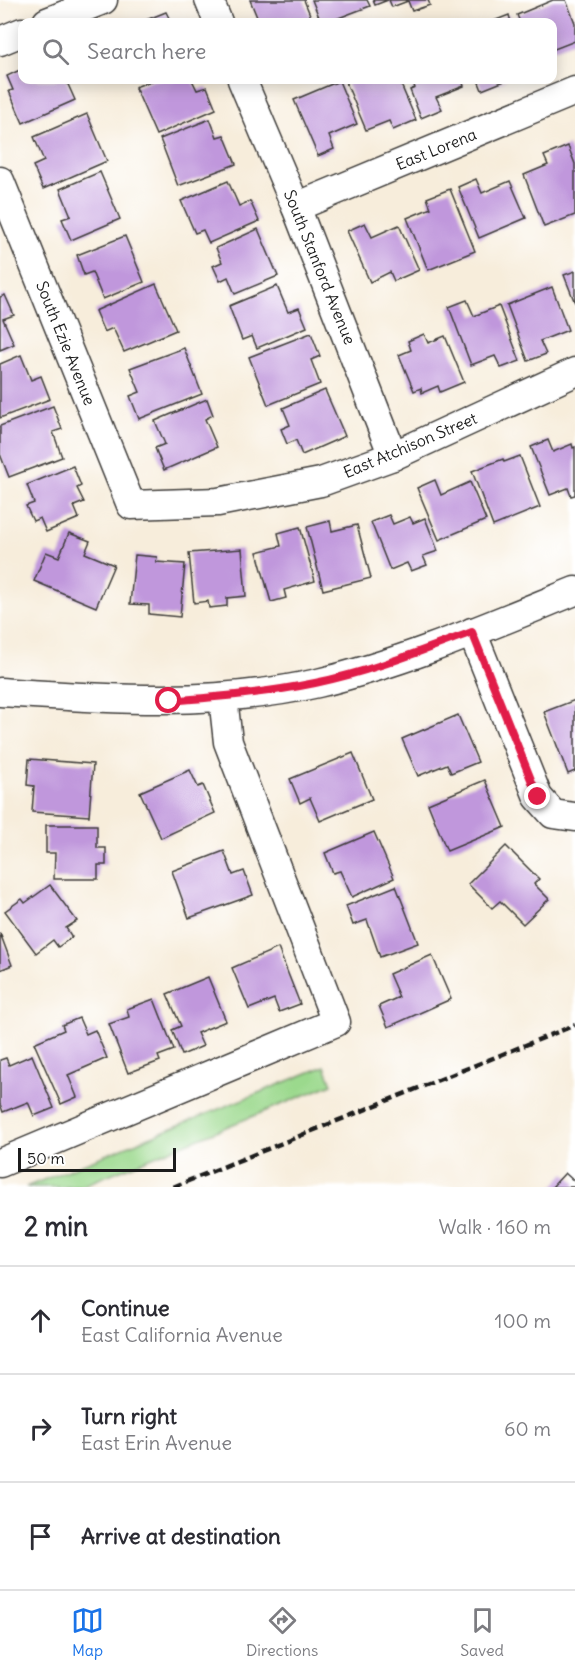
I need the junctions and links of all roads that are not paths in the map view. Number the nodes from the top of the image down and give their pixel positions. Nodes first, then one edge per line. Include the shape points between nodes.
1 (103, 0) edge
2 (208, 0) edge
3 (57, 18) edge
4 (216, 18) edge
5 (18, 34) edge
6 (0, 41) edge
7 (244, 84) edge
8 (575, 91) edge
9 (0, 182) edge
10 (296, 207) junction
11 (575, 372) edge
12 (393, 456) junction
13 (131, 505) joint
14 (575, 591) edge
15 (472, 632) junction
16 (0, 692) edge
17 (223, 697) junction
18 (575, 817) edge
19 (0, 1163) edge

1 - 3 street
2 - 4 street
5 - 6 street
7 - 10 street, South Stanford Avenue
8 - 10 street, East Lorena
9 - 13 street, South Ezie Avenue
10 - 12 street, South Stanford Avenue
11 - 12 street, East Atchison Street
12 - 13 street, East Atchison Street via 321,482 229,500
14 - 15 street
15 - 17 street via 385,664 316,683
15 - 18 street via 538,797 553,814
16 - 17 street via 169,701
17 - 19 street via 228,742 336,1022

